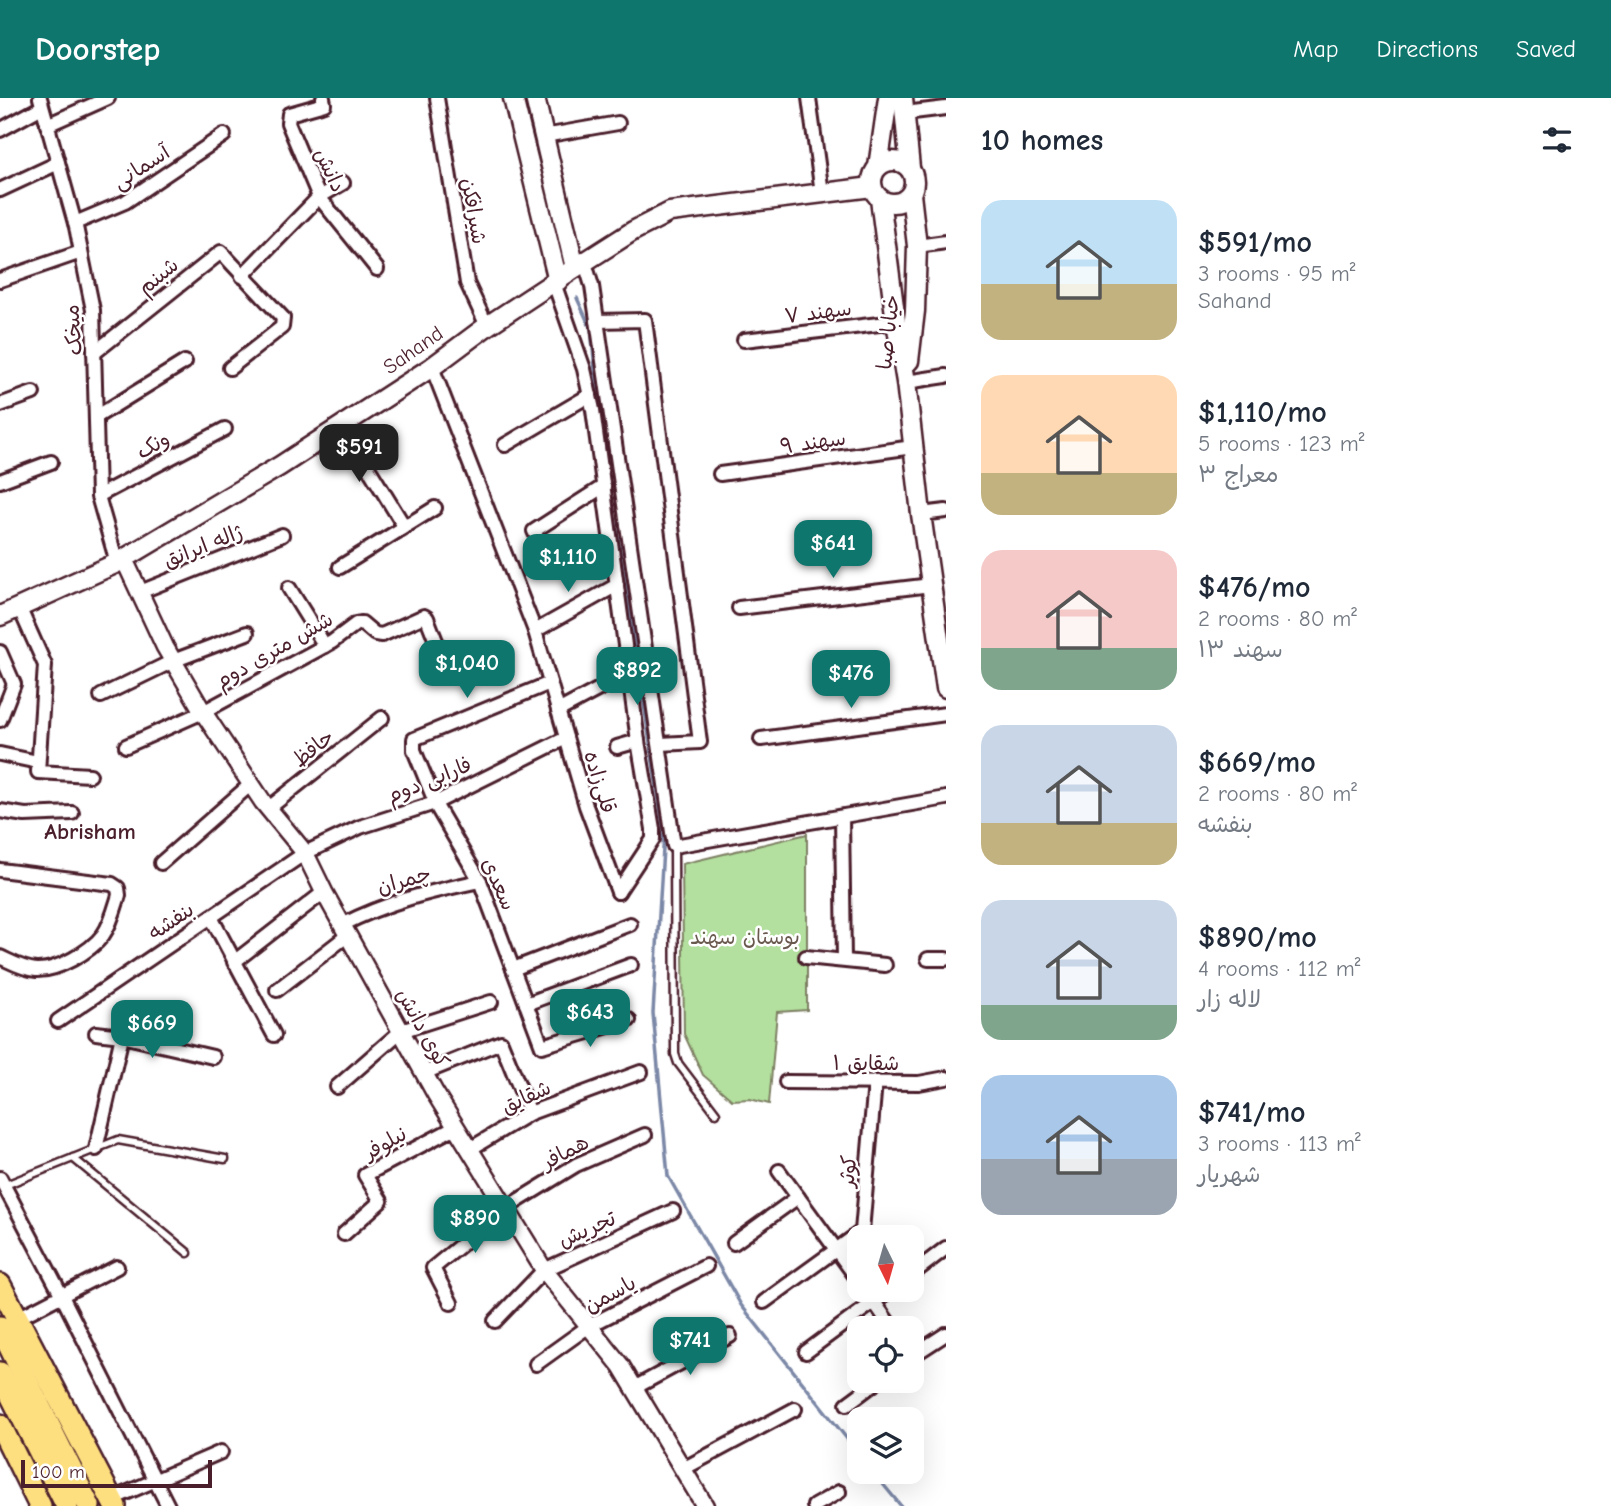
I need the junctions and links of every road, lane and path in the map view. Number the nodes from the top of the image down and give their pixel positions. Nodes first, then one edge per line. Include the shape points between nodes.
1 (108, 98) edge
2 (323, 98) edge
3 (437, 98) edge
4 (513, 98) edge
5 (535, 98) edge
6 (809, 98) edge
7 (888, 98) edge
8 (41, 103) edge
9 (904, 106) edge
10 (946, 108) edge
11 (618, 123) dead end
12 (47, 125) junction
13 (0, 130) edge
14 (224, 135) dead end
15 (544, 136) junction
16 (58, 163) junction
17 (878, 167) junction
18 (910, 168) junction
19 (343, 183) dead end
20 (0, 190) edge
21 (821, 193) junction
22 (876, 193) junction
23 (911, 194) junction
24 (319, 197) junction
25 (75, 223) junction
26 (946, 242) edge
27 (917, 246) junction
28 (81, 252) junction
29 (580, 265) junction
30 (377, 270) dead end
31 (242, 276) junction
32 (0, 280) edge
33 (556, 282) junction
34 (597, 321) junction
35 (895, 322) junction
36 (487, 326) junction
37 (744, 340) dead end
38 (94, 353) junction
39 (185, 362) dead end
40 (432, 367) junction
41 (230, 368) dead end
42 (946, 376) edge
43 (906, 382) junction
44 (33, 393) dead end
45 (590, 395) junction
46 (0, 405) edge
47 (96, 416) junction
48 (342, 425) junction
49 (225, 429) dead end
50 (505, 445) dead end
51 (912, 447) junction
52 (51, 462) dead end
53 (720, 474) dead end
54 (0, 481) edge
55 (604, 486) junction
56 (97, 496) junction
57 (435, 508) dead end
58 (946, 511) edge
59 (921, 514) junction
60 (404, 526) junction
61 (282, 535) dead end
62 (120, 561) junction
63 (340, 567) dead end
64 (551, 567) dead end
65 (617, 585) junction
66 (931, 585) junction
67 (289, 588) dead end
68 (139, 592) junction
69 (19, 607) junction
70 (739, 608) dead end
71 (0, 616) edge
72 (535, 631) junction
73 (247, 633) dead end
74 (325, 646) junction
75 (944, 651) edge
76 (0, 652) edge
77 (173, 661) junction
78 (447, 668) dead end
79 (629, 673) junction
80 (550, 683) junction
81 (946, 688) edge
82 (101, 696) dead end
83 (558, 711) junction
84 (203, 712) junction
85 (946, 714) edge
86 (382, 718) dead end
87 (0, 720) edge
88 (566, 738) junction
89 (761, 740) dead end
90 (638, 741) junction
91 (660, 744) junction
92 (126, 746) dead end
93 (617, 747) dead end
94 (0, 754) edge
95 (38, 762) junction
96 (90, 775) dead end
97 (251, 784) junction
98 (946, 798) edge
99 (435, 803) junction
100 (269, 808) junction
101 (0, 811) edge
102 (72, 813) dead end
103 (842, 817) junction
104 (674, 846) junction
105 (305, 853) junction
106 (161, 863) dead end
107 (0, 870) edge
108 (480, 881) junction
109 (324, 892) junction
110 (211, 917) junction
111 (630, 924) dead end
112 (345, 930) junction
113 (0, 957) edge
114 (806, 957) dead end
115 (928, 959) dead end
116 (946, 959) edge
117 (844, 960) junction
118 (234, 962) junction
119 (885, 964) dead end
120 (631, 965) dead end
121 (513, 969) junction
122 (277, 990) dead end
123 (491, 1002) dead end
124 (526, 1004) junction
125 (629, 1020) dead end
126 (58, 1021) dead end
127 (401, 1031) junction
128 (96, 1033) dead end
129 (274, 1035) dead end
130 (122, 1036) junction
131 (542, 1046) joint
132 (213, 1057) dead end
133 (641, 1072) dead end
134 (424, 1073) junction
135 (946, 1078) edge
136 (786, 1082) dead end
137 (875, 1082) junction
138 (337, 1087) dead end
139 (530, 1113) junction
140 (716, 1113) dead end
141 (456, 1127) junction
142 (645, 1135) dead end
143 (96, 1149) junction
144 (470, 1149) junction
145 (73, 1158) junction
146 (225, 1159) dead end
147 (779, 1171) dead end
148 (1, 1184) edge
149 (798, 1197) junction
150 (506, 1208) junction
151 (673, 1212) dead end
152 (344, 1234) dead end
153 (734, 1242) dead end
154 (946, 1248) edge
155 (836, 1249) junction
156 (188, 1253) dead end
157 (847, 1264) edge
158 (924, 1265) edge
159 (706, 1266) dead end
160 (117, 1268) dead end
161 (544, 1270) junction
162 (0, 1285) edge
163 (62, 1296) junction
164 (764, 1302) dead end
165 (873, 1302) edge
166 (451, 1303) dead end
167 (495, 1321) dead end
168 (9, 1323) edge
169 (589, 1326) junction
170 (946, 1334) edge
171 (730, 1336) dead end
172 (924, 1348) edge
173 (806, 1352) dead end
174 (536, 1364) dead end
175 (0, 1373) edge
176 (634, 1388) junction
177 (862, 1393) edge
178 (847, 1404) dead end
179 (795, 1409) dead end
180 (0, 1425) edge
181 (221, 1452) dead end
182 (683, 1469) junction
183 (155, 1481) junction
184 (839, 1492) dead end
185 (113, 1503) edge
186 (40, 1506) edge
187 (66, 1506) edge
188 (89, 1506) edge
189 (168, 1506) edge
190 (705, 1506) edge
191 (814, 1506) edge

1 - 12 street
2 - 24 street, دانش via 324,104 287,117
3 - 36 street, شیر‌افکن via 467,283
4 - 33 main road
5 - 15 main road
6 - 21 street
7 - 17 main road
8 - 12 street, میخک
8 - 13 street
9 - 10 street
9 - 18 main road
11 - 15 street
12 - 16 street, میخک
14 - 25 street, آسمانی via 125,202
15 - 29 main road
16 - 20 street
16 - 25 street, میخک
17 - 18 main road via 890,160
17 - 22 main road via 873,173
18 - 23 main road via 915,181
19 - 24 street
21 - 22 main road, Sahand
21 - 29 main road, Sahand via 670,212
22 - 23 main road via 893,203
22 - 35 main road, خیابا صبا
23 - 27 main road, خیابا صبا
24 - 30 street, دانش
24 - 31 street
25 - 28 street, میخک
26 - 27 street
27 - 43 main road, خیابا صبا
28 - 32 street
28 - 38 street, میخک via 93,310
29 - 33 main road, Sahand
29 - 34 street via 592,286
31 - 38 street, شبنم via 225,254 218,253
31 - 41 street, شبنم via 283,323
33 - 36 main road, Sahand
33 - 45 street
34 - 91 street
34 - 91 street via 645,320 700,742
35 - 37 street, سهند ۷
35 - 43 main road, خیابا صبا
36 - 40 main road, Sahand
38 - 47 street, میخک
39 - 47 street
40 - 48 main road, Sahand
40 - 72 street, قلی‌زاده
42 - 43 street
43 - 51 main road
44 - 46 street
45 - 50 street
45 - 55 street
47 - 56 street, میخک
48 - 60 street
48 - 62 main road, Sahand
49 - 56 street, ونک
51 - 53 street, سهند ۹
51 - 59 main road
52 - 54 street
55 - 64 street via 534,531
55 - 65 street
56 - 62 street, میخک
57 - 60 street
58 - 59 street
59 - 66 main road
60 - 63 street
61 - 68 street, ژاله ایرانق
62 - 68 street, کوی دانش
62 - 69 main road, Sahand
65 - 72 street
65 - 79 street
66 - 70 street
66 - 75 main road
67 - 74 street
68 - 77 street, کوی دانش
69 - 71 main road, Sahand
69 - 95 street via 45,665
72 - 80 street, قلی‌زاده
73 - 77 street
74 - 78 street, شش متری دوم via 356,624 382,635 424,616
74 - 84 street, شش متری دوم
75 - 81 main road
76 - 87 street via 14,684
77 - 82 street
77 - 84 street, کوی دانش
79 - 83 street
79 - 90 street
80 - 83 street, قلی‌زاده
80 - 99 street, سعدی via 414,739
83 - 88 street, قلی‌زاده
84 - 92 street, شش متری دوم
84 - 97 street, کوی دانش
85 - 89 street
86 - 100 street, حافظ
88 - 90 street, قلی‌زاده via 618,892 653,839
88 - 99 street, فارابی دوم
90 - 93 street
91 - 104 street
94 - 95 street
95 - 96 street via 40,774
97 - 100 street, کوی دانش
97 - 106 street
98 - 103 street
99 - 105 street, فارابی دوم via 360,827
99 - 108 street, سعدی
100 - 105 street, کوی دانش
101 - 102 street
103 - 104 street
103 - 117 street
104 - 140 lane via 675,1054
105 - 109 street, کوی دانش
105 - 110 street, بنفشه
107 - 113 street via 112,884 118,895 103,935 65,962 36,970
108 - 112 street, چمران via 374,908
108 - 121 street, سعدی
109 - 112 street, کوی دانش
109 - 118 street
110 - 118 street
110 - 126 street, بنفشه
111 - 121 street
112 - 122 street, چمران
112 - 127 street, کوی دانش
114 - 117 street
115 - 116 street
117 - 119 street
118 - 129 street
120 - 124 street
121 - 124 street, سعدی
123 - 127 street
124 - 131 street, سعدی
125 - 131 street, شقایق
127 - 134 street, کوی دانش
127 - 138 street
128 - 130 street
130 - 132 street
130 - 143 street
133 - 139 street, شقایق
134 - 139 street via 501,1042
134 - 141 street, کوی دانش
135 - 137 street, شقایق ۱
136 - 137 street, شقایق ۱
137 - 155 street, کوثر via 862,1231
139 - 144 street, شقایق
141 - 144 street, کوی دانش
141 - 152 street, نیلوفر via 365,1175 381,1201
142 - 150 street, همافر via 576,1165
143 - 145 lane
143 - 146 lane via 118,1140
144 - 150 street, کوی دانش
145 - 148 lane
145 - 156 lane
147 - 149 street
148 - 163 street
149 - 153 street
149 - 155 street
150 - 161 street, کوی دانش
150 - 166 street, همافر via 433,1268
151 - 161 street, تجریش
154 - 158 street
155 - 157 street
155 - 164 street
159 - 169 street, یاسمن
160 - 163 street
161 - 167 street, تجریش
161 - 169 street, کوی دانش
162 - 168 highway
163 - 168 street
163 - 183 street
165 - 173 street
168 - 185 highway
168 - 188 highway
169 - 174 street, یاسمن
169 - 176 street, کوی دانش
170 - 172 street
171 - 176 street
175 - 187 highway
176 - 182 street, کوی دانش
177 - 178 street
179 - 182 street
180 - 186 highway
181 - 183 street
182 - 190 street, کوی دانش
183 - 185 street
183 - 189 street
184 - 191 street

